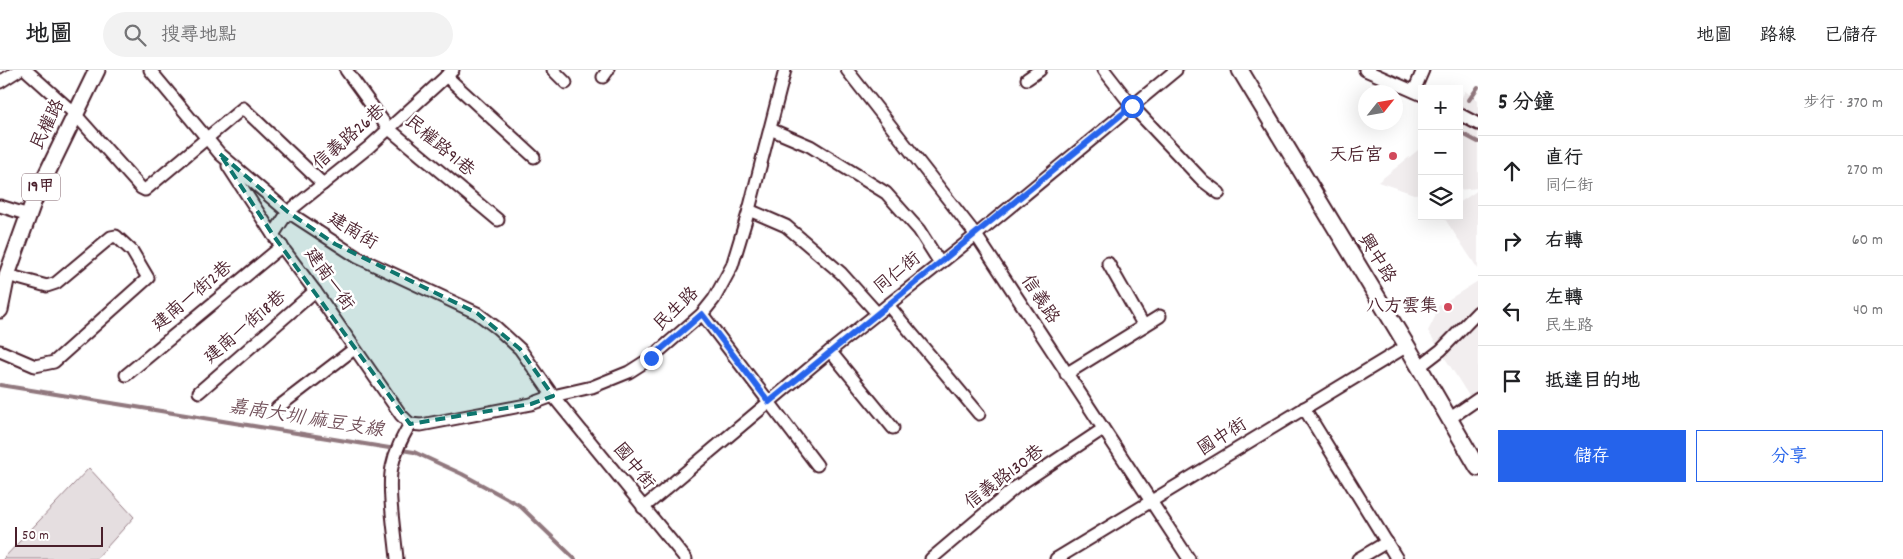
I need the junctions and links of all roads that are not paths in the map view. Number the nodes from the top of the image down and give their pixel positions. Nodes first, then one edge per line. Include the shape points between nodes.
1 (19, 70) edge
2 (26, 70) edge
3 (97, 70) edge
4 (150, 70) edge
5 (346, 70) edge
6 (553, 70) edge
7 (785, 70) edge
8 (848, 70) edge
9 (1040, 70) edge
10 (1104, 70) edge
11 (1176, 70) edge
12 (1240, 70) edge
13 (1365, 70) edge
14 (1423, 70) edge
15 (450, 73) edge
16 (1027, 79) dead end
17 (0, 82) edge
18 (566, 83) dead end
19 (1420, 85) edge
20 (1418, 93) edge
21 (1132, 106) junction
22 (75, 114) junction
23 (1463, 116) edge
24 (1478, 124) edge
25 (388, 128) junction
26 (770, 129) junction
27 (205, 138) junction
28 (220, 154) junction
29 (534, 157) dead end
30 (323, 184) junction
31 (1220, 193) dead end
32 (0, 206) edge
33 (749, 210) junction
34 (288, 212) junction
35 (29, 215) junction
36 (498, 220) dead end
37 (273, 234) junction
38 (976, 235) junction
39 (282, 246) junction
40 (1108, 262) dead end
41 (940, 263) junction
42 (7, 275) junction
43 (315, 291) junction
44 (888, 305) junction
45 (0, 308) edge
46 (1478, 312) edge
47 (877, 313) junction
48 (702, 314) junction
49 (1160, 316) dead end
50 (1144, 326) junction
51 (1407, 346) junction
52 (354, 348) junction
53 (0, 351) edge
54 (830, 351) junction
55 (1419, 367) junction
56 (1066, 374) junction
57 (126, 375) dead end
58 (199, 392) dead end
59 (553, 396) junction
60 (1478, 399) edge
61 (769, 402) junction
62 (277, 408) dead end
63 (1304, 408) junction
64 (979, 414) dead end
65 (1449, 419) junction
66 (410, 424) junction
67 (893, 428) dead end
68 (1103, 429) junction
69 (817, 465) dead end
70 (1478, 468) edge
71 (1152, 502) junction
72 (643, 508) junction
73 (1386, 542) junction
74 (397, 559) edge
75 (686, 559) edge
76 (931, 559) edge
77 (1056, 559) edge
78 (1189, 559) edge
79 (1358, 559) edge
80 (1397, 559) edge

1 - 17 street
2 - 22 street
3 - 22 main road, 民權路 / 19甲
4 - 27 street, 建南街
5 - 25 street, 民權路91巷
6 - 18 street
7 - 26 street, 民生路
8 - 38 street, 信義路
9 - 16 street
10 - 21 street
11 - 21 street, 同仁街
12 - 51 main road, 興中路
13 - 20 street
14 - 19 street
15 - 25 street, 信義路26巷
15 - 29 street
21 - 31 street via 1203,181
21 - 38 street, 同仁街
22 - 27 street via 145,190
22 - 35 main road, 民權路 / 19甲
23 - 24 street
25 - 30 street, 信義路26巷
25 - 36 street, 民權路91巷
26 - 33 street, 民生路
26 - 41 street via 810,146 886,192 919,230
27 - 28 street, 建南街
27 - 30 street via 242,108
28 - 34 street, 建南街
28 - 37 street, 建南一街
30 - 34 street, 信義路26巷
32 - 35 street
33 - 47 street via 786,226 841,272
33 - 48 street, 民生路 via 732,266
34 - 37 street, 信義路26巷
34 - 59 street, 建南街 via 357,257 477,313 520,349
35 - 42 main road, 民權路 / 19甲
37 - 39 street, 建南一街
38 - 41 street, 同仁街
38 - 56 street, 信義路
39 - 43 street, 建南一街
39 - 57 street, 建南一街2巷
40 - 50 street
41 - 44 street, 同仁街
42 - 45 main road, 民權路 / 19甲
42 - 53 street via 47,286 56,283 116,236 132,250 148,278 54,362 36,366
43 - 52 street, 建南一街
43 - 58 street, 建南一街18巷
44 - 47 street, 同仁街
44 - 64 street
46 - 55 street via 1441,350
47 - 54 street, 同仁街
48 - 59 street, 民生路 via 651,358 629,372 592,387
48 - 61 street
49 - 50 street
50 - 56 street
51 - 55 main road, 興中路
51 - 63 street, 國中街
52 - 62 street
52 - 66 street, 建南一街
54 - 61 street, 同仁街
54 - 67 street
55 - 65 main road, 興中路
56 - 68 street, 信義路
59 - 66 street, 民生路 via 530,404 422,425
59 - 72 street, 國中街
60 - 65 street
61 - 69 street
61 - 72 street, 同仁街
63 - 71 street, 國中街
63 - 73 street
65 - 70 main road, 興中路
66 - 74 street via 399,444 392,468
68 - 71 street, 信義路
68 - 76 street, 信義路130巷 via 1016,486
71 - 77 street, 國中街
71 - 78 street, 信義路
72 - 75 street, 國中街
73 - 79 street
73 - 80 street

